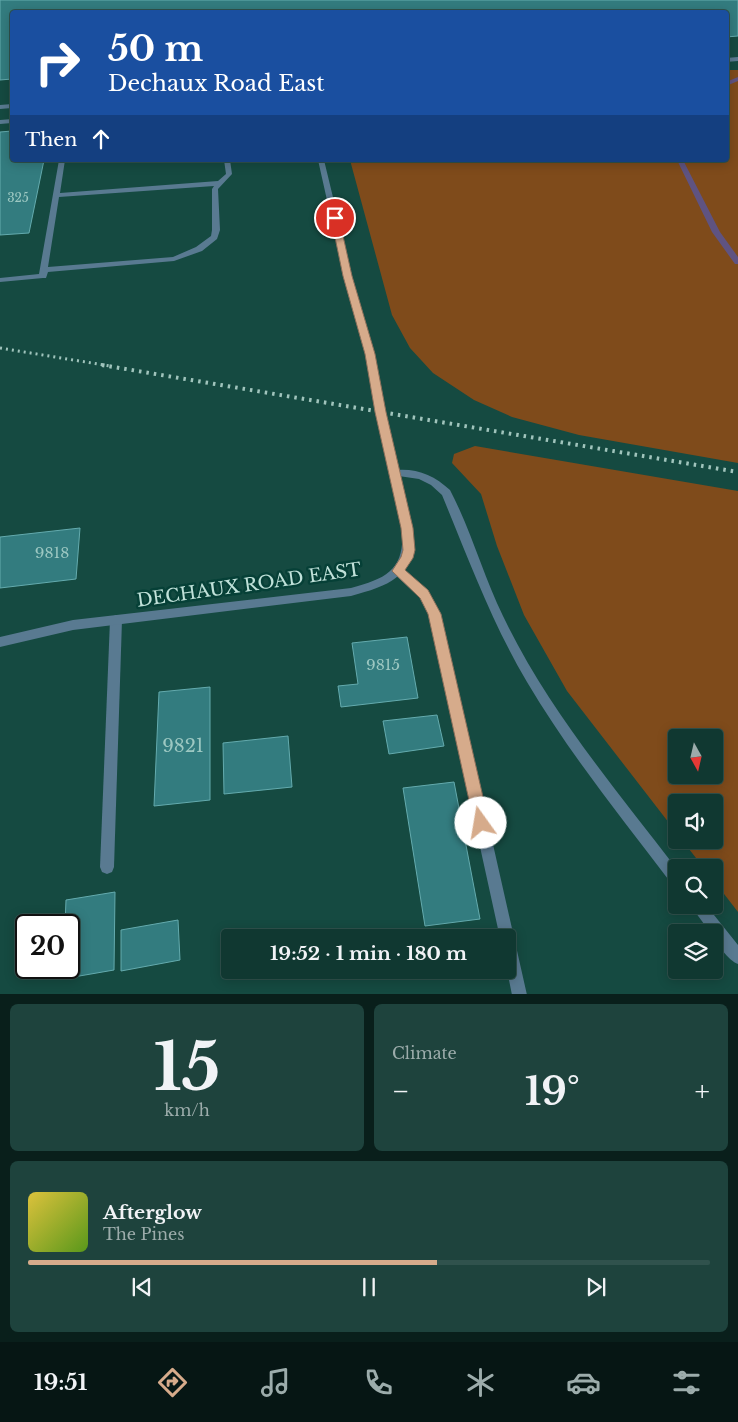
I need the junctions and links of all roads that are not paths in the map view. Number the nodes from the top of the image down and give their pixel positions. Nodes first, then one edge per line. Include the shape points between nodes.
1 (62, 162) edge
2 (227, 162) edge
3 (321, 162) edge
4 (222, 183) junction
5 (56, 195) junction
6 (44, 270) junction
7 (0, 280) edge
8 (395, 472) junction
9 (398, 571) junction
10 (116, 620) junction
11 (0, 642) edge
12 (107, 867) dead end
13 (668, 868) edge
14 (704, 914) edge
15 (505, 929) edge
16 (738, 957) edge
17 (516, 977) edge
18 (520, 994) edge

1 - 5 street
2 - 4 street via 229,174
3 - 8 street via 370,354
4 - 5 street
4 - 6 street via 215,189 214,236 188,255 174,259
5 - 6 street
6 - 7 street via 43,276
8 - 9 street via 409,541 407,558
8 - 13 street via 419,474 446,492 498,617 531,678 582,756
9 - 10 street, DECHAUX ROAD EAST via 384,582 351,592
9 - 15 street via 424,594 435,614
10 - 11 street, DECHAUX ROAD EAST via 73,625
10 - 12 street
14 - 16 street
17 - 18 street

